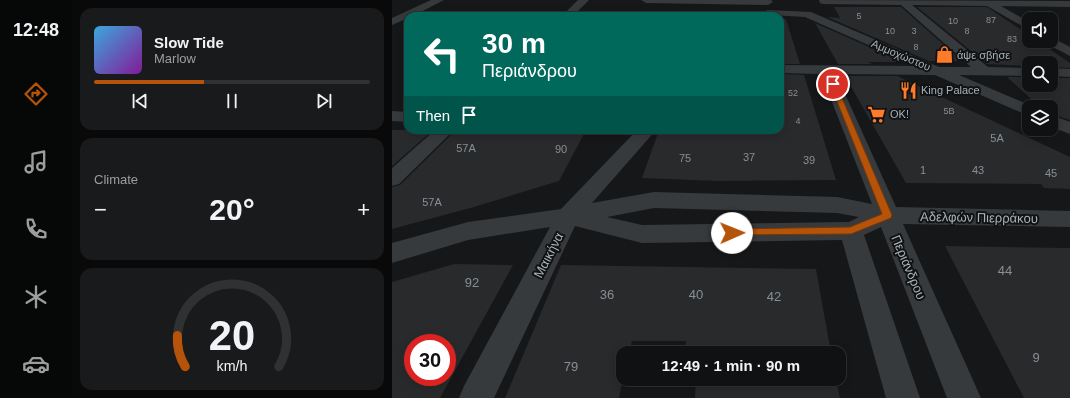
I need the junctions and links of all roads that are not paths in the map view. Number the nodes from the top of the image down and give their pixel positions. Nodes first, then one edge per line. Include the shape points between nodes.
1 (439, 0) edge
2 (584, 0) edge
3 (646, 0) edge
4 (824, 0) edge
5 (987, 1) edge
6 (903, 2) junction
7 (1070, 4) edge
8 (768, 7) edge
9 (413, 12) edge
10 (571, 12) edge
11 (807, 14) junction
12 (404, 16) edge
13 (392, 22) edge
14 (1022, 23) edge
15 (392, 27) edge
16 (404, 27) edge
17 (1058, 45) edge
18 (1070, 52) edge
19 (784, 69) edge
20 (827, 70) junction
21 (938, 71) junction
22 (985, 72) junction
23 (1022, 72) edge
24 (1058, 72) edge
25 (1070, 73) edge
26 (1022, 108) edge
27 (392, 116) edge
28 (404, 117) edge
29 (1058, 123) edge
30 (1070, 129) edge
31 (441, 134) edge
32 (643, 134) edge
33 (392, 179) edge
34 (887, 215) junction
35 (568, 216) junction
36 (1070, 219) edge
37 (851, 231) junction
38 (392, 253) edge
39 (476, 398) edge
40 (903, 398) edge
41 (964, 398) edge

1 - 9 street
2 - 10 street
3 - 8 street, Αμμοχώστου
4 - 6 street
4 - 11 street
5 - 6 street
5 - 7 street
5 - 14 street
6 - 22 street
8 - 11 street, Αμμοχώστου
11 - 21 street, Αμμοχώστου
12 - 13 street
15 - 16 street
17 - 18 street
19 - 20 street
20 - 21 street
20 - 34 street, Περιάνδρου
21 - 22 street
21 - 26 street, Αμμοχώστου
22 - 23 street
24 - 25 street
27 - 28 street
29 - 30 street
31 - 33 street
32 - 35 street, Μαικήνα
34 - 35 street, Αδελφών Πιερράκου via 837,204 654,200
34 - 36 street, Αδελφών Πιερράκου
34 - 37 street, Αδελφών Πιερράκου
34 - 41 street, Περιάνδρου
35 - 37 street, Αδελφών Πιερράκου via 642,234
35 - 38 street, Αδελφών Πιερράκου via 468,231
35 - 39 street, Μαικήνα
37 - 40 street

